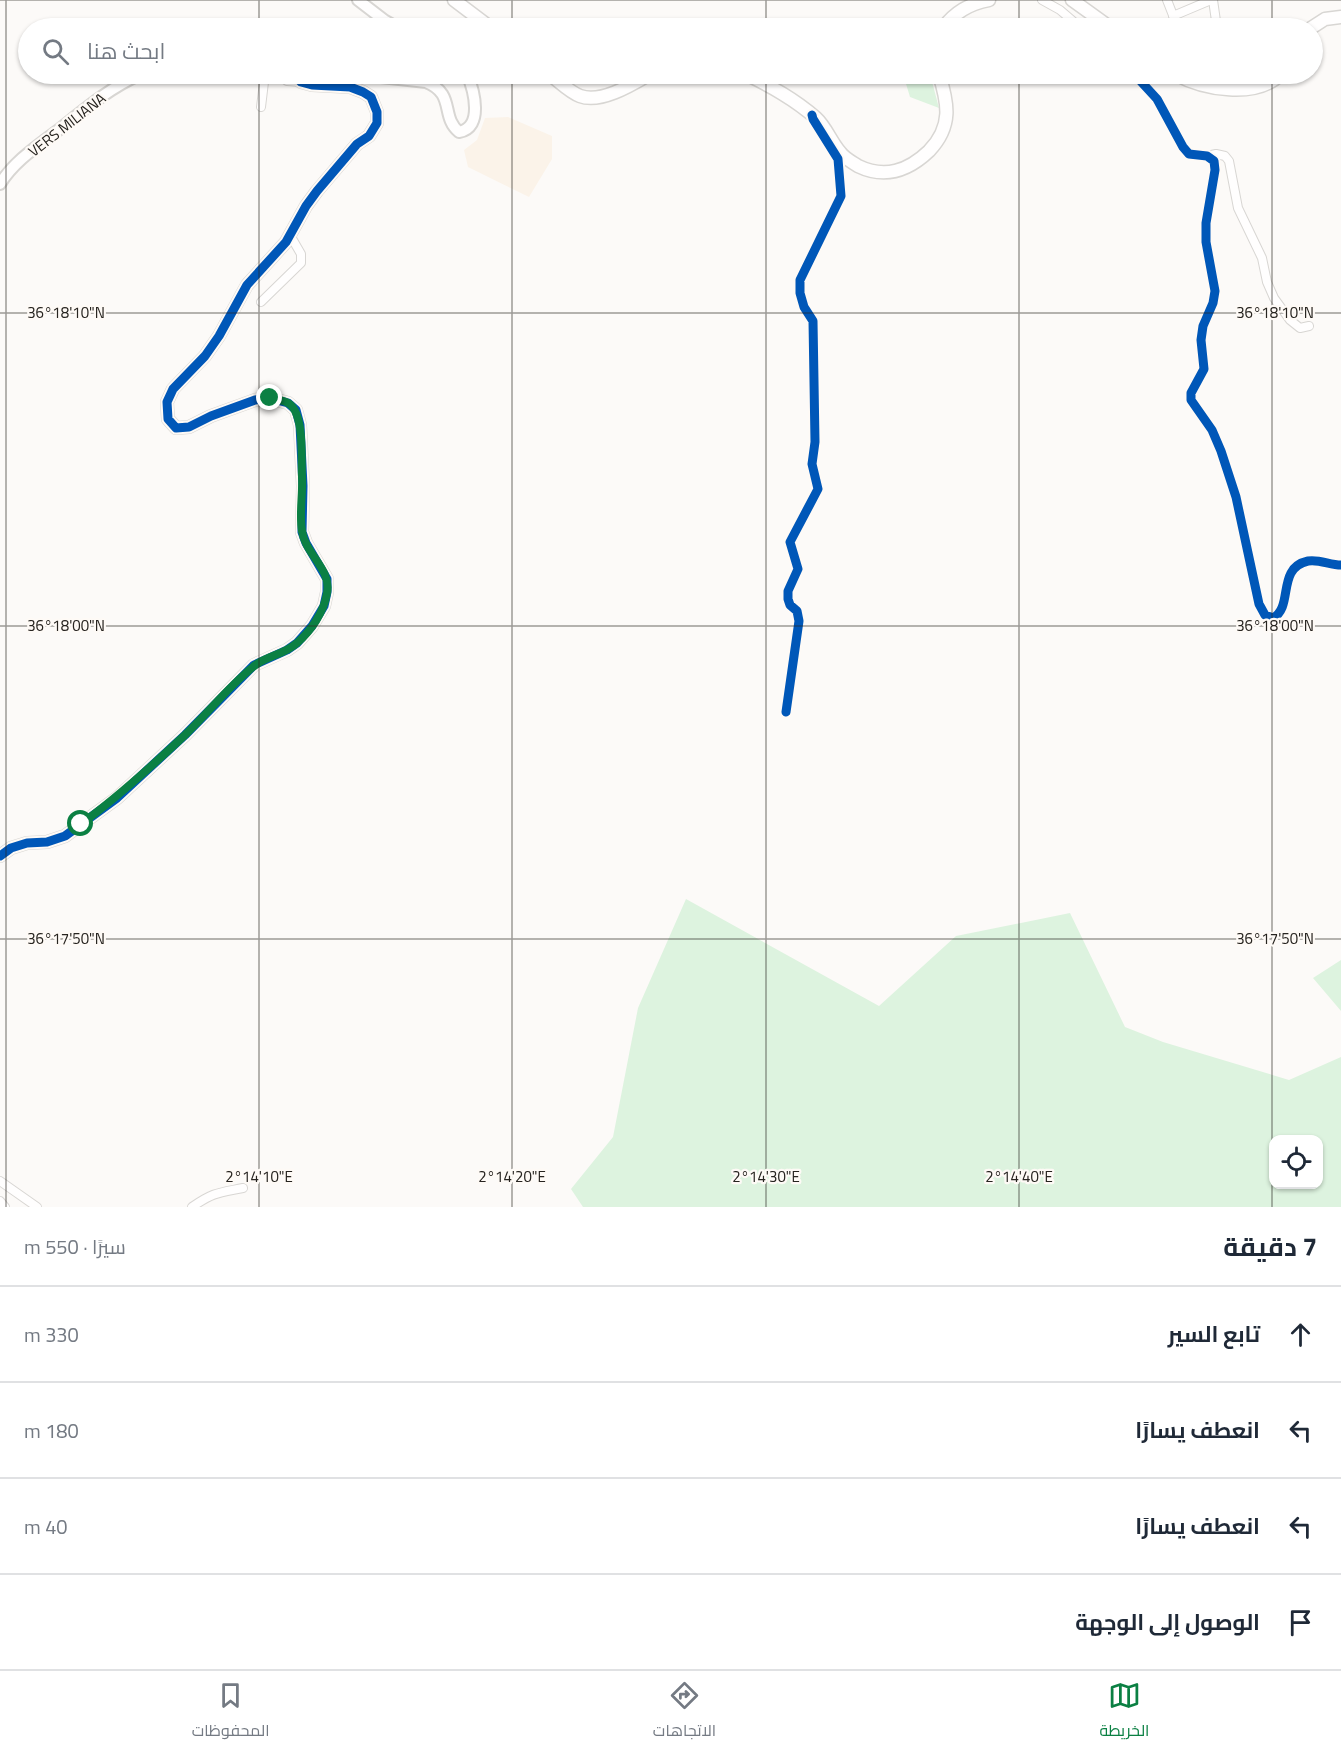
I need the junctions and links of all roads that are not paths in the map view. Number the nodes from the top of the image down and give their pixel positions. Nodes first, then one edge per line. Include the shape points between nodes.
1 (358, 0) edge
2 (454, 0) edge
3 (989, 0) edge
4 (1042, 0) edge
5 (1072, 0) edge
6 (1167, 0) edge
7 (1212, 0) edge
8 (1173, 16) joint
9 (1341, 17) edge
10 (381, 18) edge
11 (478, 18) edge
12 (951, 18) edge
13 (1069, 18) edge
14 (1097, 18) edge
15 (1215, 18) edge
16 (1323, 20) edge
17 (121, 84) edge
18 (264, 84) edge
19 (310, 84) edge
20 (432, 84) edge
21 (470, 84) edge
22 (563, 84) edge
23 (633, 84) edge
24 (765, 84) edge
25 (942, 84) edge
26 (1143, 84) edge
27 (1223, 84) edge
28 (1265, 84) edge
29 (261, 107) dead end
30 (812, 115) junction
31 (1206, 156) junction
32 (0, 184) edge
33 (290, 235) junction
34 (261, 302) dead end
35 (1309, 326) dead end
36 (1341, 565) edge
37 (786, 712) dead end
38 (0, 856) edge
39 (0, 1181) edge
40 (243, 1188) dead end
41 (0, 1201) edge
42 (5, 1207) edge
43 (37, 1207) edge
44 (192, 1207) edge

1 - 10 street
2 - 11 main road
3 - 12 main road via 961,10
4 - 13 street
5 - 14 main road
6 - 8 street
7 - 8 street
7 - 15 street
9 - 16 main road
17 - 32 street, VERS MILIANA via 31,151
18 - 29 street
19 - 33 street via 363,92 371,97 377,123 317,190
20 - 21 street via 447,101 453,126 459,132 472,125 474,96
22 - 23 main road via 580,96 599,96
24 - 30 main road via 794,99
25 - 30 main road via 948,115 943,129 931,149 910,165 890,173 876,173 841,154
26 - 31 street via 1157,99 1189,154
27 - 28 main road via 1237,90
30 - 37 street via 838,159 841,196 800,280 804,307 813,321 812,464 818,489 790,542 798,569 788,599 799,621
31 - 35 street via 1216,154 1229,161 1238,208 1262,258 1274,298 1300,328
31 - 36 street via 1214,161 1215,170 1206,242 1215,291 1201,340 1204,369 1191,400 1221,451 1265,615 1273,618 1279,614 1286,584 1299,565 1317,561
33 - 34 street via 301,254 301,263
33 - 38 street via 247,285 205,356 173,389 167,402 168,419 176,428 189,427 238,405 270,398 288,403 296,410 303,486 302,532 327,579 324,606 297,643 254,665 117,798 65,836 27,843
39 - 43 street
40 - 44 street via 213,1193
41 - 42 street

